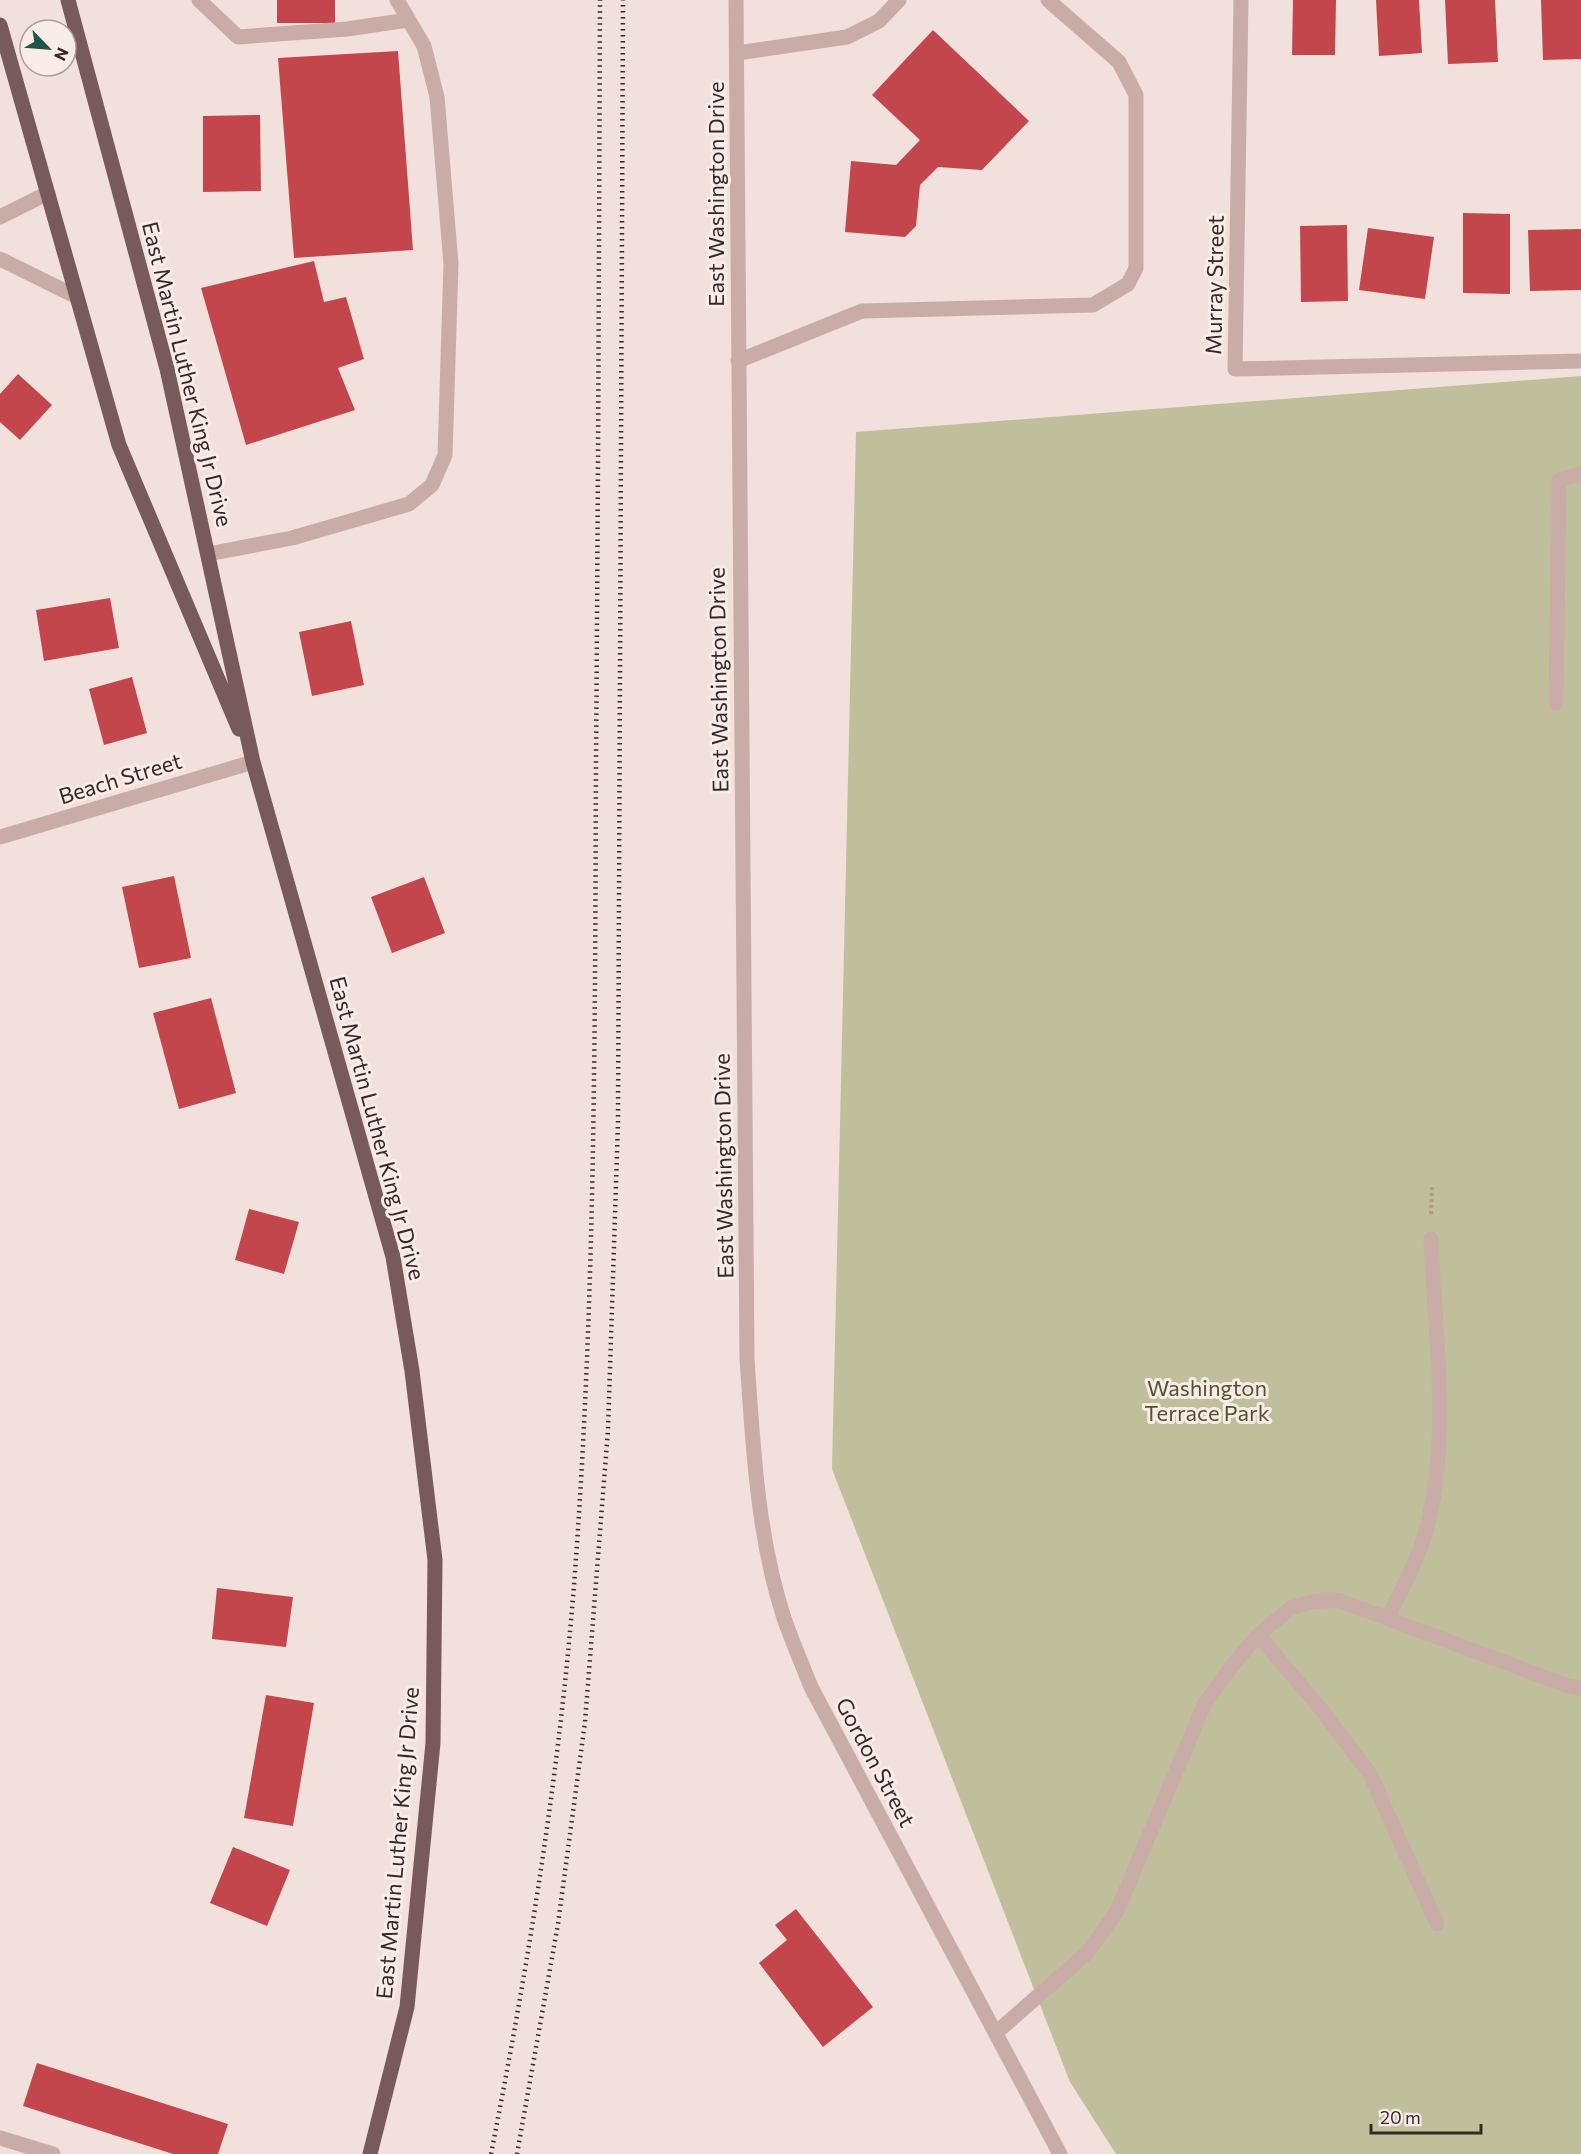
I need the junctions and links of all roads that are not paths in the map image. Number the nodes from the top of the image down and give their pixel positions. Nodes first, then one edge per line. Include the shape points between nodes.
1 (68, 0) edge
2 (199, 0) edge
3 (397, 0) edge
4 (736, 0) edge
5 (899, 0) edge
6 (1048, 0) edge
7 (1241, 0) edge
8 (408, 20) junction
9 (0, 25) edge
10 (737, 53) junction
11 (48, 193) junction
12 (0, 217) edge
13 (0, 259) edge
14 (75, 296) junction
15 (738, 361) junction
16 (1581, 361) edge
17 (1581, 474) edge
18 (208, 554) junction
19 (1556, 703) dead end
20 (254, 762) junction
21 (0, 837) edge
22 (1431, 1239) dead end
23 (747, 1359) joint
24 (1388, 1618) junction
25 (1258, 1635) junction
26 (1581, 1688) edge
27 (1437, 1924) dead end
28 (997, 2032) junction
29 (0, 2138) edge
30 (53, 2154) edge
31 (370, 2154) edge
32 (1060, 2154) edge

1 - 18 main road, East Martin Luther King Jr Drive via 167,369
2 - 8 street via 238,37
3 - 8 street
4 - 10 street, East Washington Drive
5 - 10 street via 879,21 847,37
6 - 15 street via 1119,62 1136,95 1136,268 1128,284 1093,305 862,311
7 - 16 street, Murray Street via 1235,369
8 - 18 street via 424,46 437,97 451,264 445,455 432,485 409,504 292,538
9 - 11 main road, East Martin Luther King Jr Drive
10 - 15 street, East Washington Drive
11 - 12 street
11 - 14 main road, East Martin Luther King Jr Drive
13 - 14 street
14 - 20 main road, East Martin Luther King Jr Drive via 119,445
15 - 23 street, East Washington Drive
17 - 19 street via 1559,480
18 - 20 main road, East Martin Luther King Jr Drive
20 - 21 street, Beach Street
20 - 31 main road, East Martin Luther King Jr Drive via 393,1257 412,1371 435,1560 433,1743 406,2007
22 - 24 street via 1439,1413 1437,1463 1424,1538
23 - 28 street, Gordon Street via 754,1461 770,1562 784,1617 811,1687
24 - 25 street via 1338,1600 1312,1602 1291,1608
24 - 26 street
25 - 27 street via 1370,1774
25 - 28 street via 1205,1704 1117,1911 1087,1953
28 - 32 street, Gordon Street
29 - 30 street

